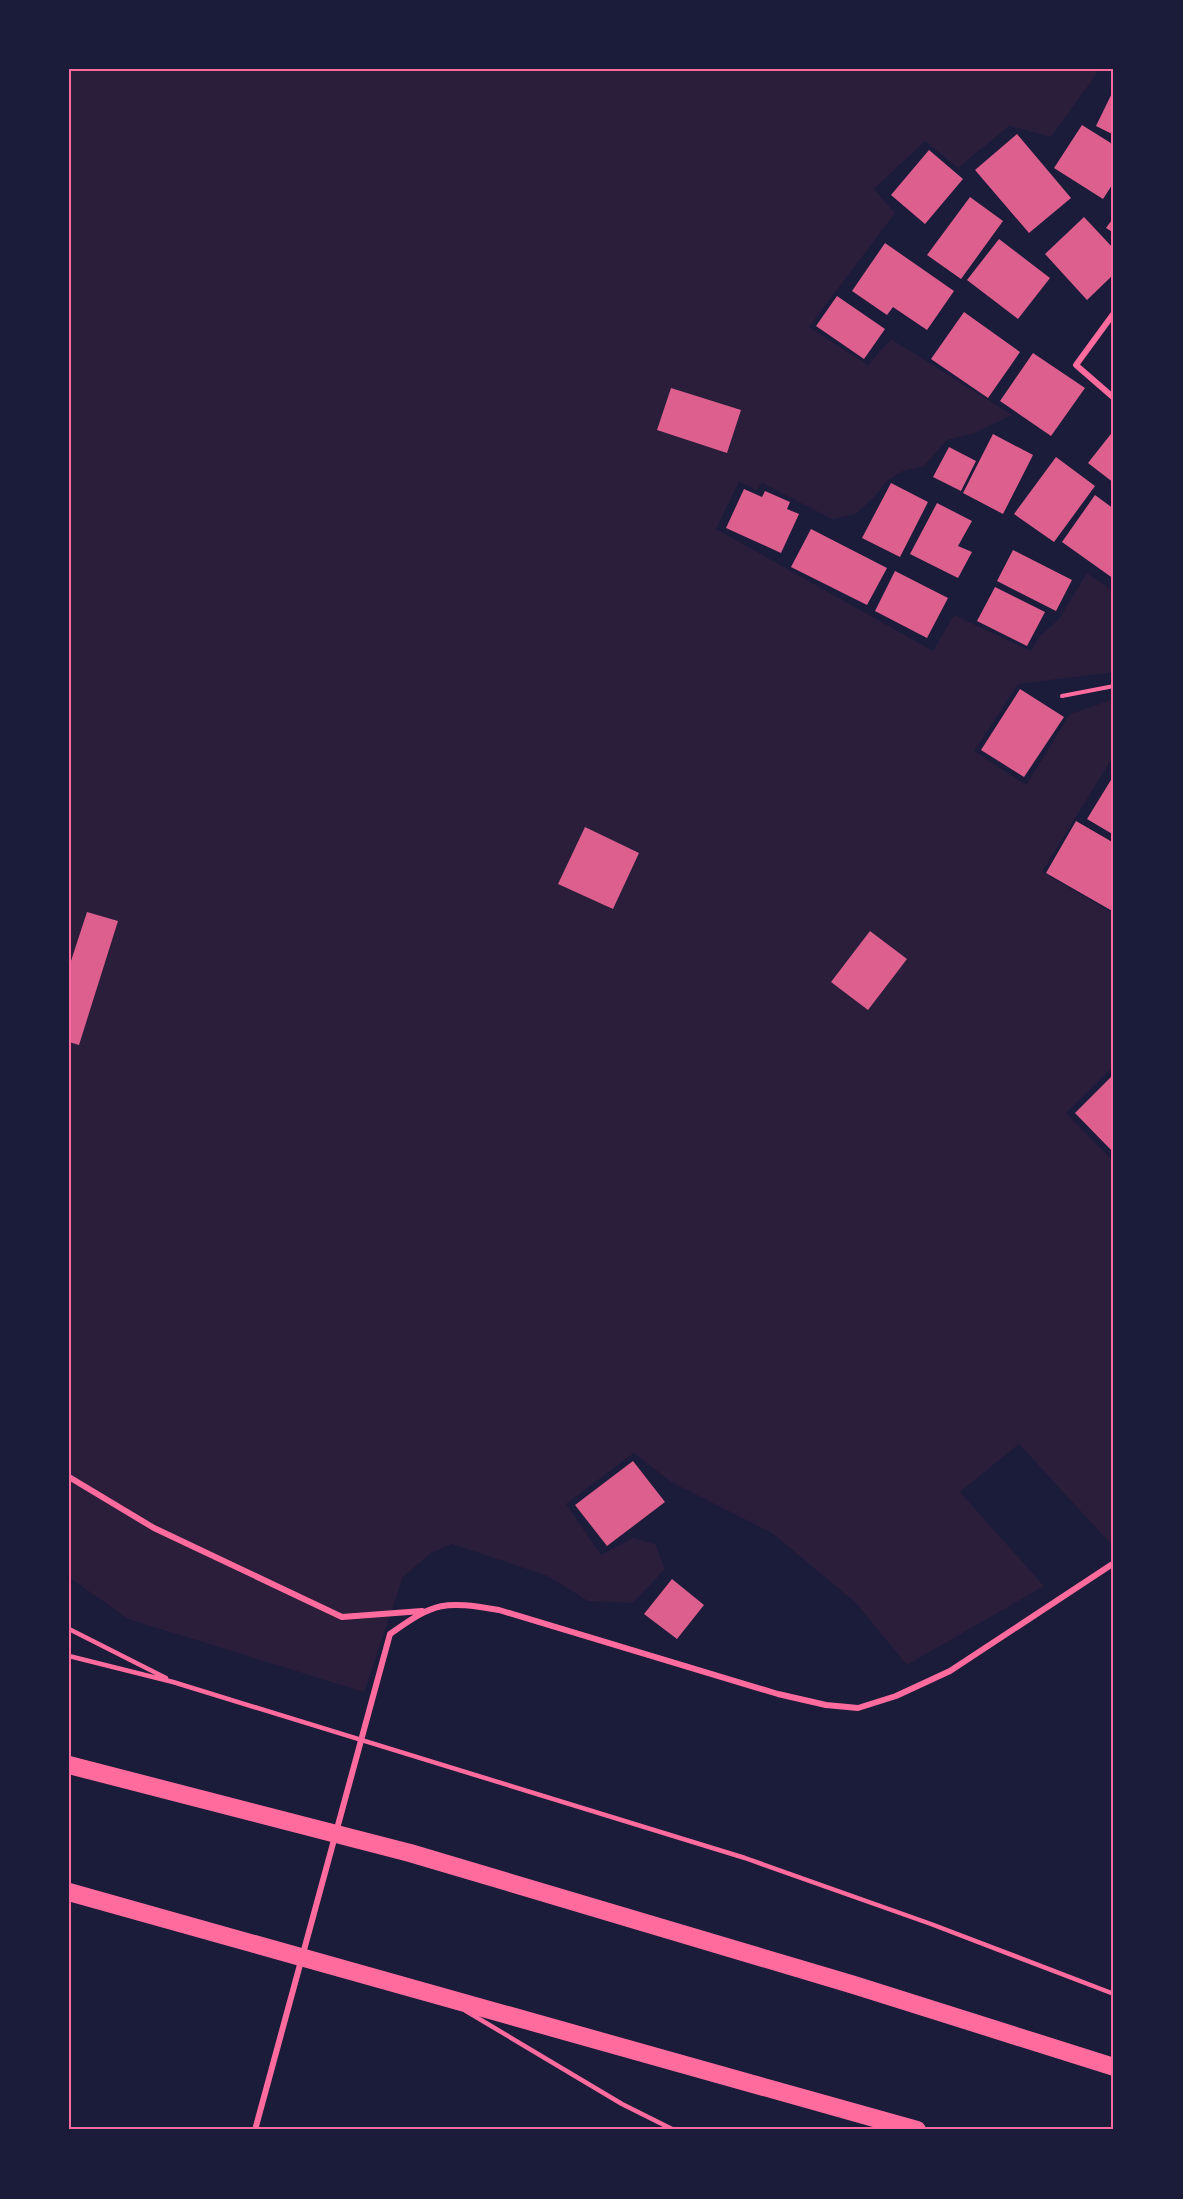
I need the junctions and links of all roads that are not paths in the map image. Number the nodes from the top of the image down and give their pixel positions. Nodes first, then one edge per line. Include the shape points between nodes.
1 (1114, 313) edge
2 (1114, 398) edge
3 (69, 1477) edge
4 (1114, 1563) edge
5 (425, 1611) junction
6 (69, 1629) edge
7 (69, 1656) edge
8 (173, 1682) junction
9 (69, 1765) edge
10 (69, 1892) edge
11 (1114, 1994) edge
12 (444, 1998) junction
13 (1114, 2067) edge
14 (255, 2130) edge
15 (675, 2130) edge
16 (917, 2130) edge

1 - 2 street via 1076,365
3 - 5 street via 154,1528 342,1617
4 - 5 street via 950,1671 896,1696 858,1708 778,1694 499,1610 459,1604
5 - 14 street via 390,1634
6 - 8 lane
7 - 8 lane
8 - 11 lane via 744,1858
9 - 13 highway via 410,1853
10 - 12 highway
12 - 15 lane via 622,2104
12 - 16 highway

